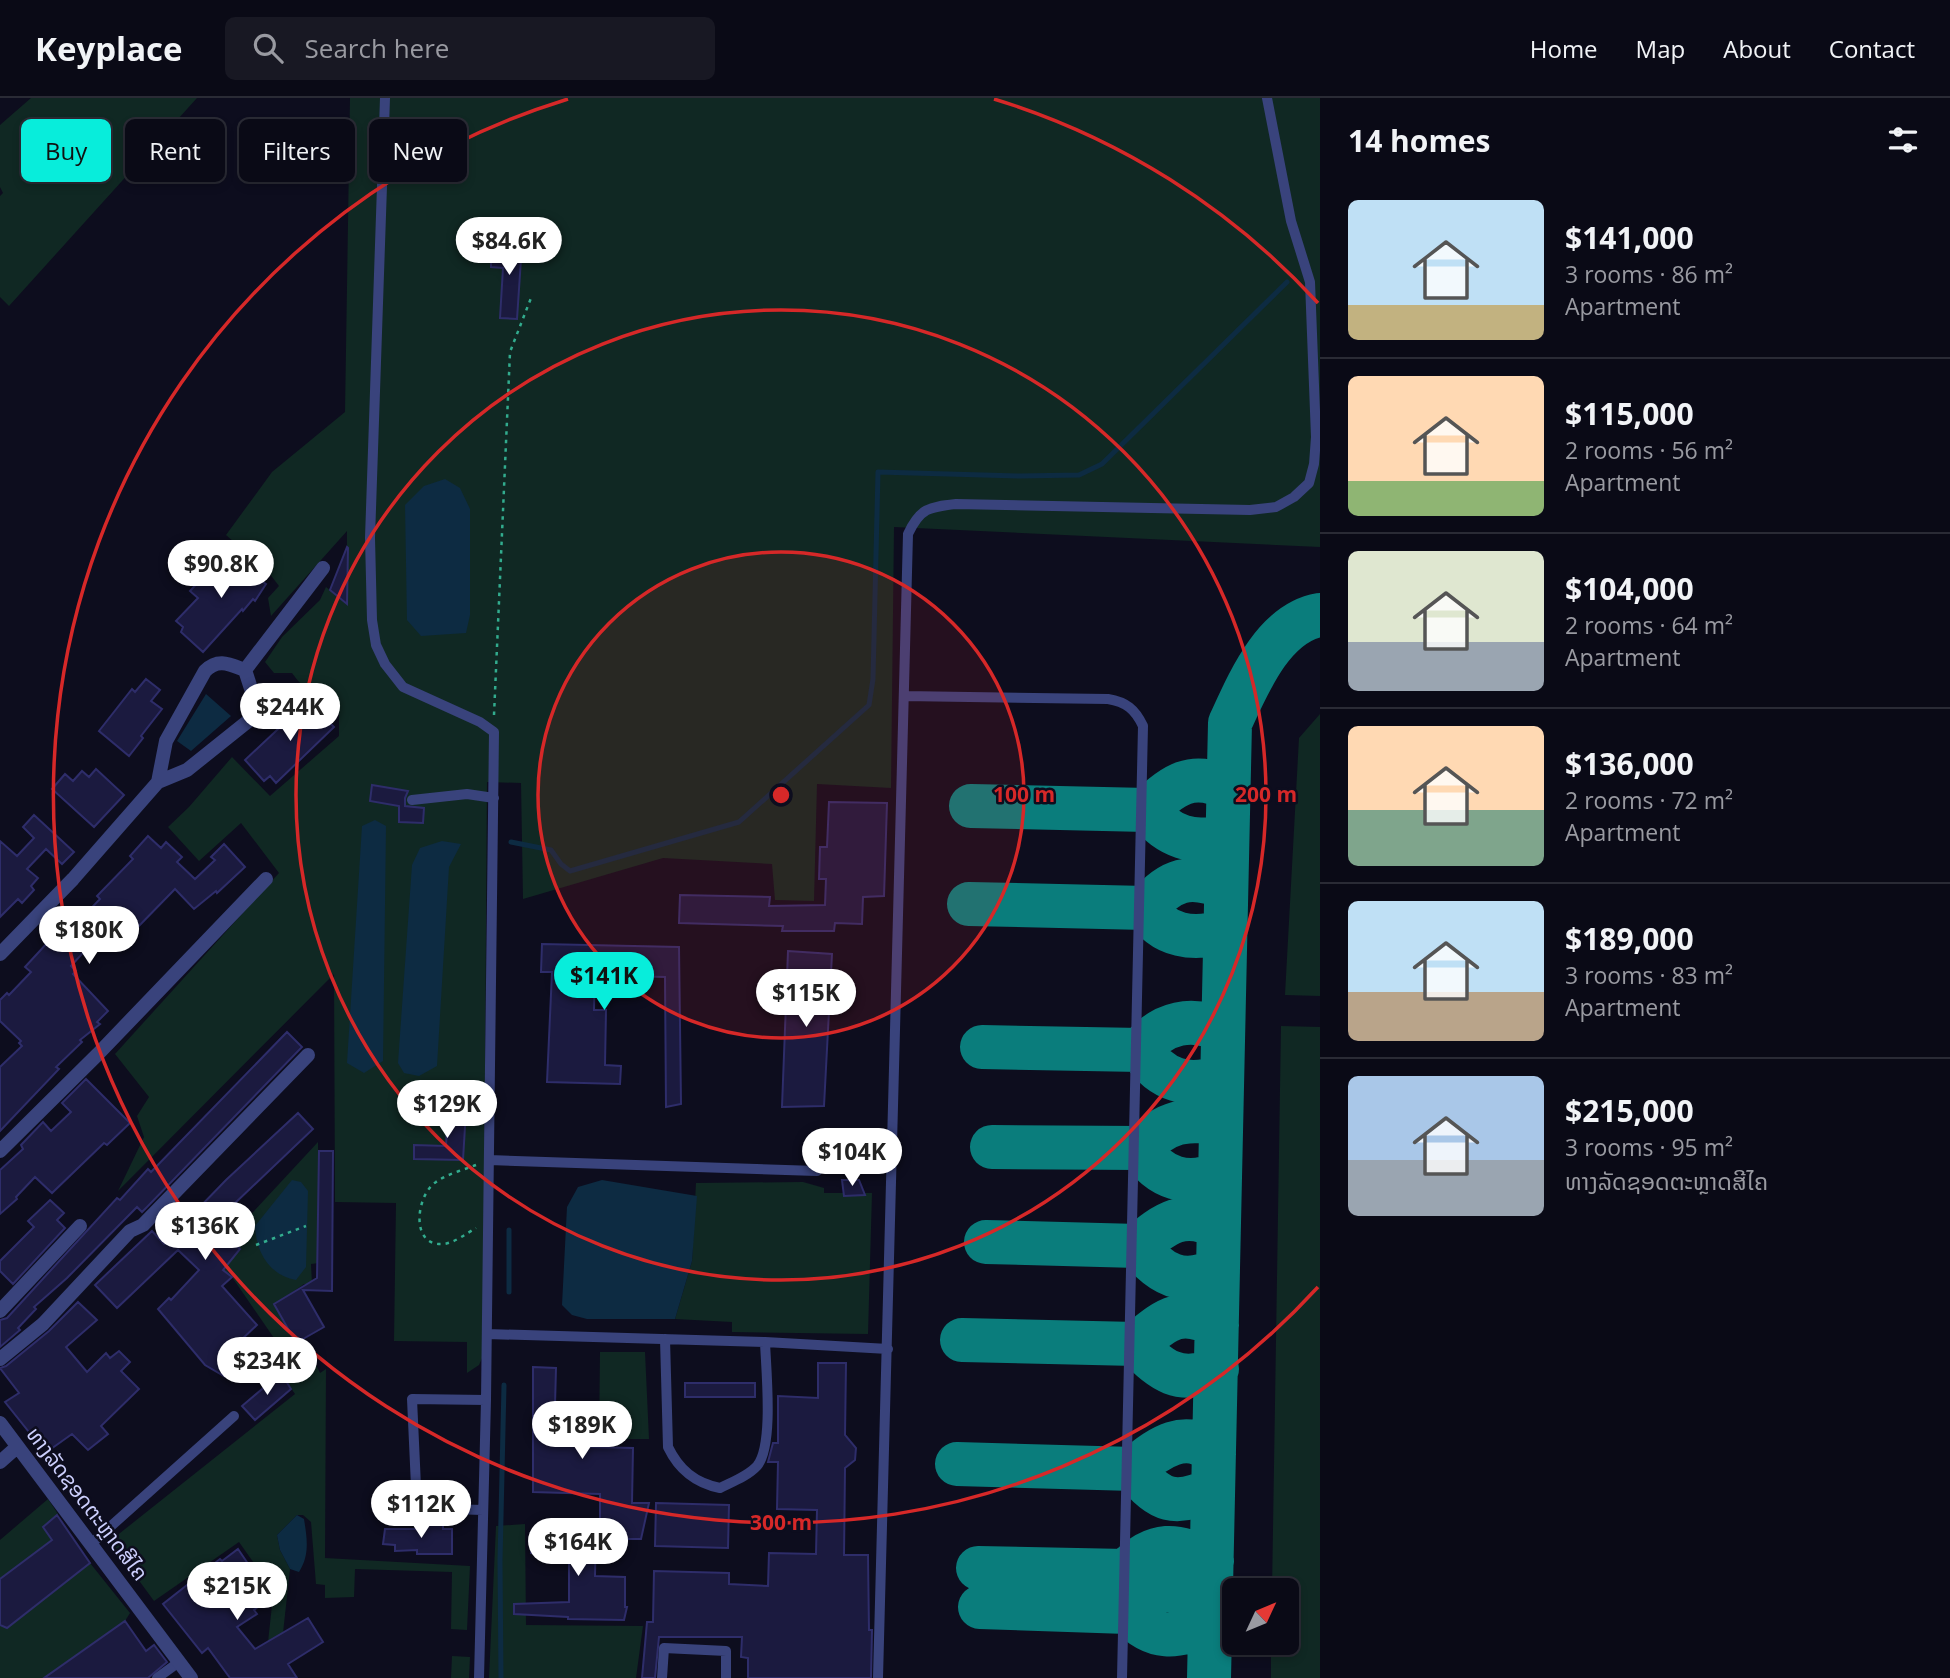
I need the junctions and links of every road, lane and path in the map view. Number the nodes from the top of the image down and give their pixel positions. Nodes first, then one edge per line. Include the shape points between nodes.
1 (385, 98) edge
2 (1267, 98) edge
3 (531, 298) dead end
4 (323, 568) dead end
5 (245, 670) junction
6 (904, 696) junction
7 (494, 732) junction
8 (158, 782) junction
9 (494, 798) junction
10 (412, 800) dead end
11 (266, 879) dead end
12 (0, 954) edge
13 (308, 1055) dead end
14 (0, 1151) edge
15 (489, 1160) junction
16 (817, 1171) dead end
17 (488, 1221) junction
18 (80, 1226) dead end
19 (306, 1226) dead end
20 (256, 1245) dead end
21 (0, 1311) edge
22 (487, 1334) junction
23 (666, 1339) junction
24 (765, 1342) junction
25 (888, 1349) junction
26 (0, 1359) edge
27 (486, 1400) junction
28 (234, 1416) dead end
29 (0, 1423) edge
30 (17, 1447) junction
31 (0, 1462) edge
32 (483, 1510) junction
33 (91, 1544) junction
34 (179, 1662) junction
35 (157, 1678) edge
36 (191, 1678) edge
37 (479, 1678) edge
38 (662, 1678) edge
39 (726, 1678) edge
40 (878, 1678) edge
41 (1122, 1678) edge

1 - 7 lane via 370,538 376,645 384,664 403,687
2 - 6 lane via 1291,220 1310,282 1316,437 1309,483 1276,507 1250,510 936,506 916,517 908,534
3 - 7 path via 510,352
4 - 5 street
5 - 8 street via 255,713 187,770
5 - 8 street via 221,662 205,671 166,741
6 - 25 lane
6 - 41 lane via 1108,699 1129,706 1143,726
7 - 9 lane
8 - 12 street
9 - 10 lane via 467,794
9 - 15 lane
11 - 14 street
13 - 26 street via 43,1324
15 - 16 lane
15 - 17 lane
15 - 17 path via 435,1182 423,1194 419,1211 421,1230 434,1244 446,1244
17 - 22 lane
18 - 21 street
19 - 20 path
22 - 23 lane
22 - 27 lane
23 - 24 lane
23 - 24 lane via 668,1447 688,1475 720,1488 756,1468 764,1456
24 - 25 lane
25 - 40 lane
27 - 32 lane
27 - 32 lane via 412,1399 417,1508
28 - 33 lane
29 - 30 street, ທາງລັດຊອດຕະຫຼາດສີໄຄ
30 - 31 street
30 - 33 street, ທາງລັດຊອດຕະຫຼາດສີໄຄ
32 - 37 lane
33 - 34 street, ທາງລັດຊອດຕະຫຼາດສີໄຄ
34 - 35 lane
34 - 36 street, ທາງລັດຊອດຕະຫຼາດສີໄຄ
38 - 39 lane via 664,1648 726,1651

